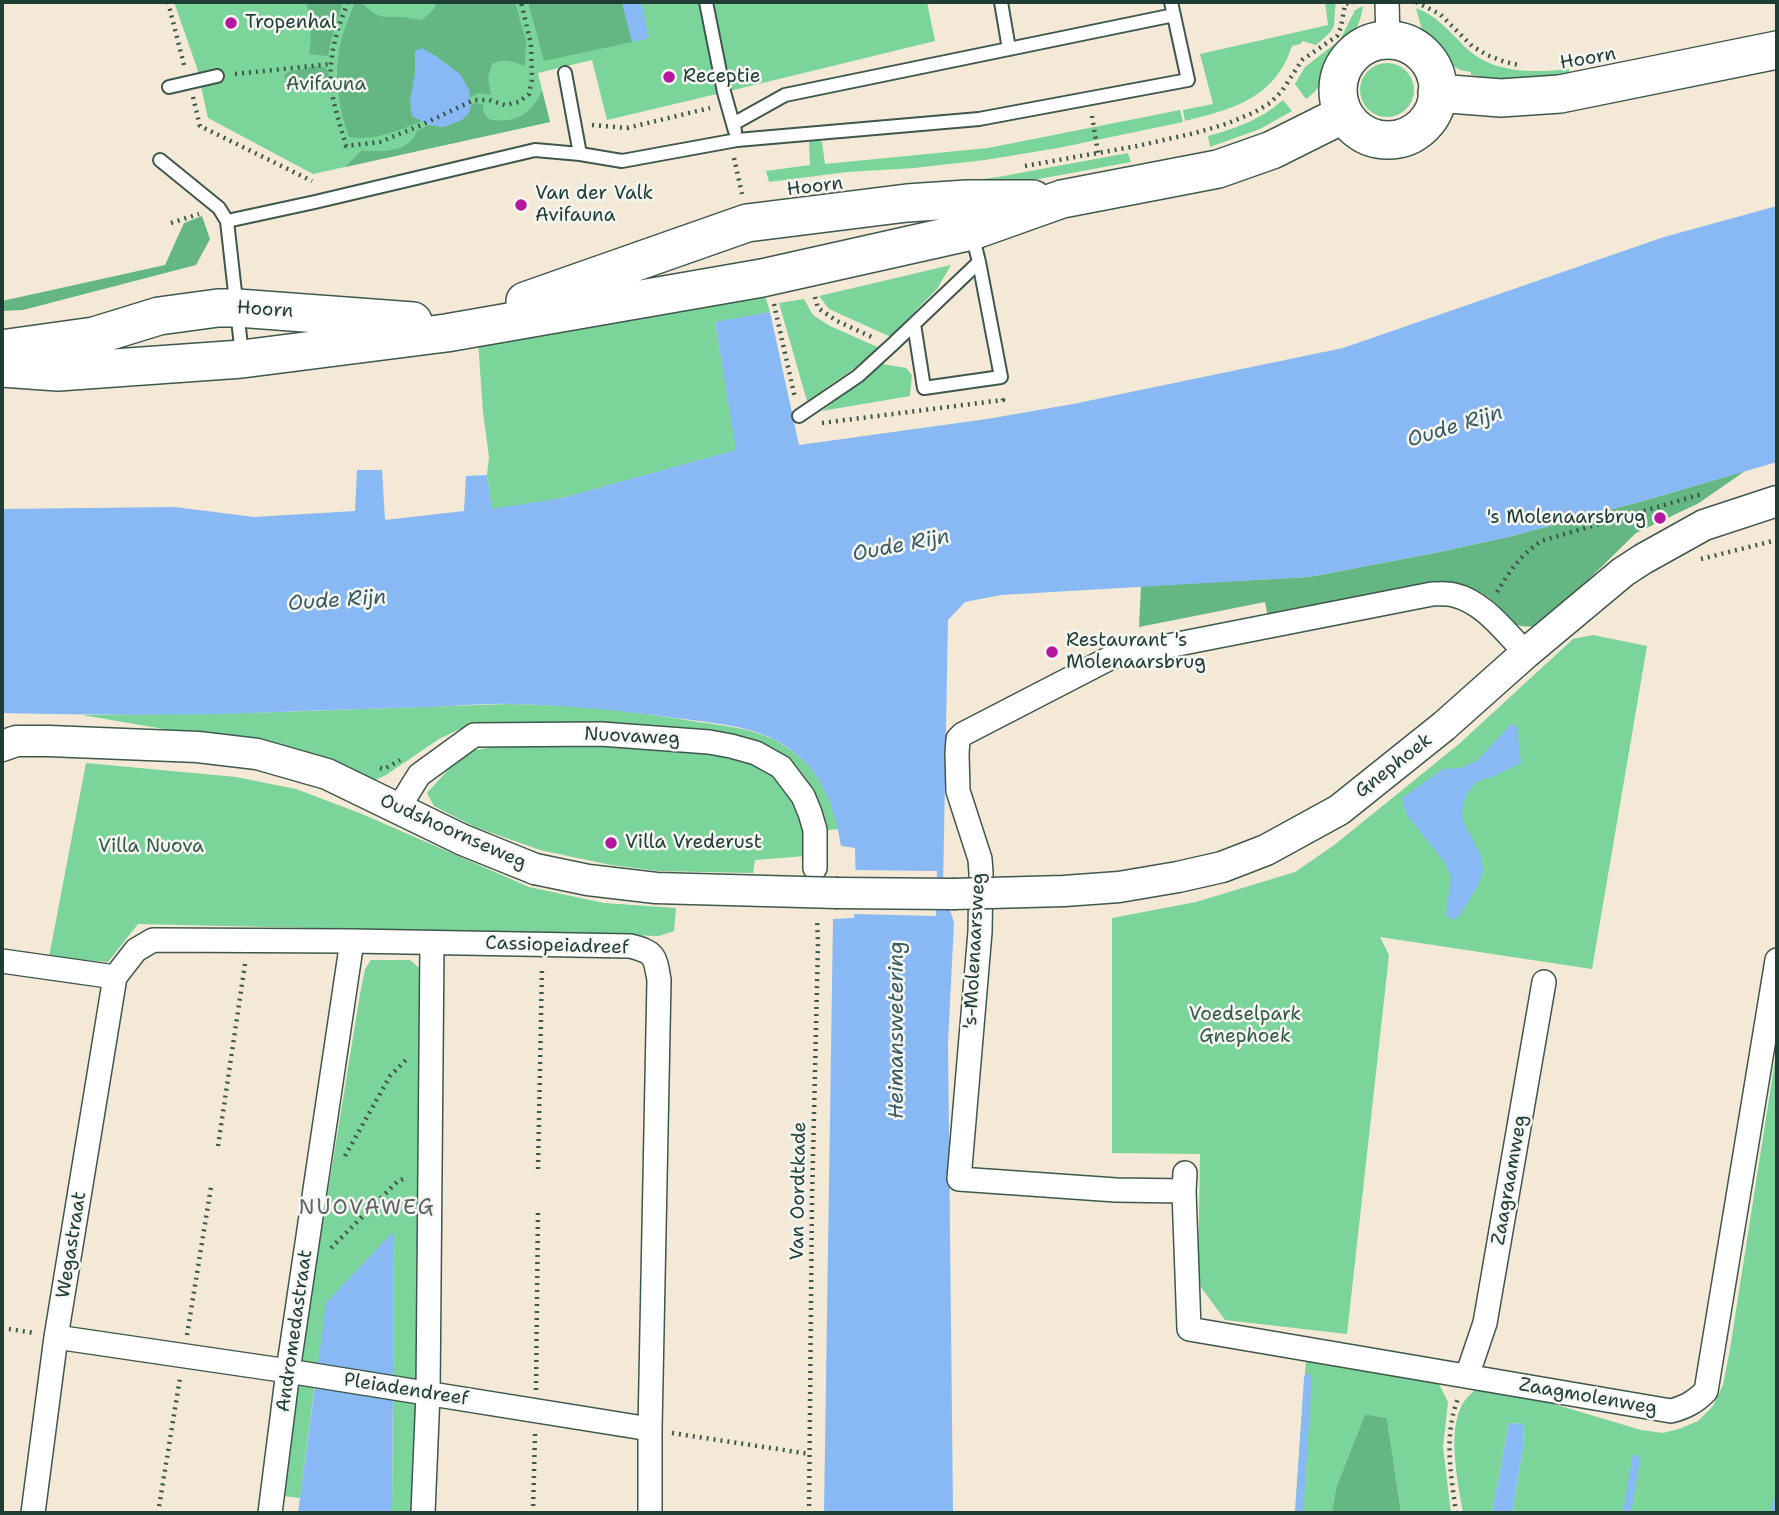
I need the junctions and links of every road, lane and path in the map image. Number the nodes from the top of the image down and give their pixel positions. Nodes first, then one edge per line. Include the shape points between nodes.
1 (168, 2) edge
2 (348, 2) edge
3 (521, 2) edge
4 (706, 2) edge
5 (1001, 2) edge
6 (1354, 2) edge
7 (1387, 2) edge
8 (1416, 2) edge
9 (1345, 3) edge
10 (1173, 8) edge
11 (1388, 40) junction
12 (1009, 48) junction
13 (1777, 50) edge
14 (331, 64) junction
15 (1528, 66) dead end
16 (565, 73) dead end
17 (217, 76) joint
18 (189, 83) junction
19 (169, 87) dead end
20 (1437, 93) junction
21 (1089, 99) junction
22 (1344, 114) junction
23 (733, 124) junction
24 (734, 141) junction
25 (1098, 153) junction
26 (580, 154) junction
27 (160, 160) dead end
28 (1019, 167) dead end
29 (312, 181) dead end
30 (743, 196) dead end
31 (1062, 199) junction
32 (228, 221) junction
33 (975, 246) junction
34 (812, 290) dead end
35 (237, 308) junction
36 (914, 324) junction
37 (893, 344) junction
38 (2, 349) edge
39 (242, 359) junction
40 (2, 368) edge
41 (799, 416) dead end
42 (1704, 494) dead end
43 (1777, 501) edge
44 (1485, 611) junction
45 (1526, 653) junction
46 (2, 746) edge
47 (398, 809) junction
48 (815, 868) dead end
49 (953, 894) joint
50 (817, 918) dead end
51 (249, 940) junction
52 (352, 941) junction
53 (432, 943) junction
54 (542, 945) junction
55 (1777, 960) edge
56 (2, 961) edge
57 (115, 977) junction
58 (1544, 982) dead end
59 (431, 1047) junction
60 (218, 1146) dead end
61 (430, 1169) junction
62 (538, 1169) dead end
63 (1184, 1182) joint
64 (316, 1184) junction
65 (538, 1208) dead end
66 (328, 1251) dead end
67 (2, 1328) edge
68 (57, 1337) junction
69 (288, 1371) junction
70 (1467, 1376) junction
71 (428, 1394) junction
72 (535, 1411) junction
73 (650, 1429) junction
74 (810, 1454) junction
75 (33, 1513) edge
76 (270, 1513) edge
77 (423, 1513) edge
78 (533, 1513) edge
79 (650, 1513) edge
80 (808, 1513) edge
81 (1456, 1513) edge

1 - 18 path
2 - 14 path
3 - 14 path via 531,44 532,79 529,94 519,102 505,106 474,100 380,142 346,146 332,92
4 - 23 lane
5 - 12 lane
6 - 9 path
7 - 11 street
8 - 15 path via 1440,14 1487,55
9 - 25 path via 1337,36 1302,60 1270,103 1226,124
10 - 12 lane
10 - 21 lane via 1188,80
11 - 20 main road via 1408,44 1424,56 1434,73
11 - 22 main road via 1359,49 1345,64 1338,84
12 - 23 lane via 785,96
13 - 20 main road, Hoorn via 1560,94 1501,98
14 - 17 path
16 - 26 lane
17 - 18 lane
18 - 19 lane
18 - 29 path via 200,126
20 - 22 main road via 1427,120 1403,137 1365,134
21 - 24 lane via 979,119
21 - 25 path
22 - 31 main road, Hoorn via 1272,150 1218,169
23 - 24 lane
24 - 26 lane via 622,162
24 - 30 path
25 - 28 path
26 - 32 lane via 534,150
27 - 32 lane via 219,208
31 - 33 main road, Hoorn
31 - 35 main road, Hoorn via 967,198 747,223 538,297 452,319 405,321
32 - 35 lane
33 - 36 lane
33 - 36 lane via 1001,377 924,388
33 - 39 main road, Hoorn via 446,333
34 - 37 path via 818,308
35 - 38 main road, Hoorn via 159,316 94,336
35 - 39 lane
36 - 37 lane
37 - 41 lane via 858,376
39 - 40 main road, Hoorn via 58,372
42 - 44 path via 1541,541 1512,567
43 - 45 street, Gnephoek via 1704,525 1643,559
44 - 45 street, 's-Molenaarsweg
44 - 63 street, 's-Molenaarsweg via 1452,595 1432,594 1112,657 958,739 958,791 981,873 959,1180 1116,1190
45 - 49 street, Gnephoek, bridge via 1339,810 1266,850 1222,867 1119,887
46 - 47 street, Oudshoornseweg via 49,741 257,754 327,774
47 - 48 street, Nuovaweg via 419,775 474,735 601,734 709,742 757,753 781,767 810,813
47 - 49 street, Oudshoornseweg, bridge via 535,869 588,880 656,888
50 - 74 path, Van Oordtkade
51 - 52 street, Cassiopeiadreef
51 - 57 street, Cassiopeiadreef via 153,940 136,950
51 - 60 path
52 - 53 street, Cassiopeiadreef
52 - 64 street, Andromedastraat
53 - 54 street, Cassiopeiadreef
53 - 59 street
54 - 62 path
54 - 73 street, Cassiopeiadreef via 630,946 646,950 656,960
55 - 70 street, Zaagmolenweg via 1706,1391 1686,1407 1671,1411
56 - 57 street
57 - 68 street, Wegastraat
58 - 70 street, Zaagraamweg via 1485,1323
59 - 61 street
59 - 64 path via 410,1057 390,1076 346,1154
61 - 66 path via 398,1181
61 - 71 street
63 - 70 street, Zaagmolenweg via 1189,1329
64 - 69 street, Andromedastraat
65 - 72 path
67 - 68 path
68 - 69 street, Pleiadendreef
68 - 75 street, Wegastraat
69 - 71 street, Pleiadendreef
69 - 76 street, Andromedastraat
70 - 81 path via 1448,1447
71 - 72 street, Pleiadendreef
71 - 77 street
72 - 73 street, Pleiadendreef
72 - 78 path
73 - 74 path
73 - 79 street, Cassiopeiadreef
74 - 80 path, Van Oordtkade

